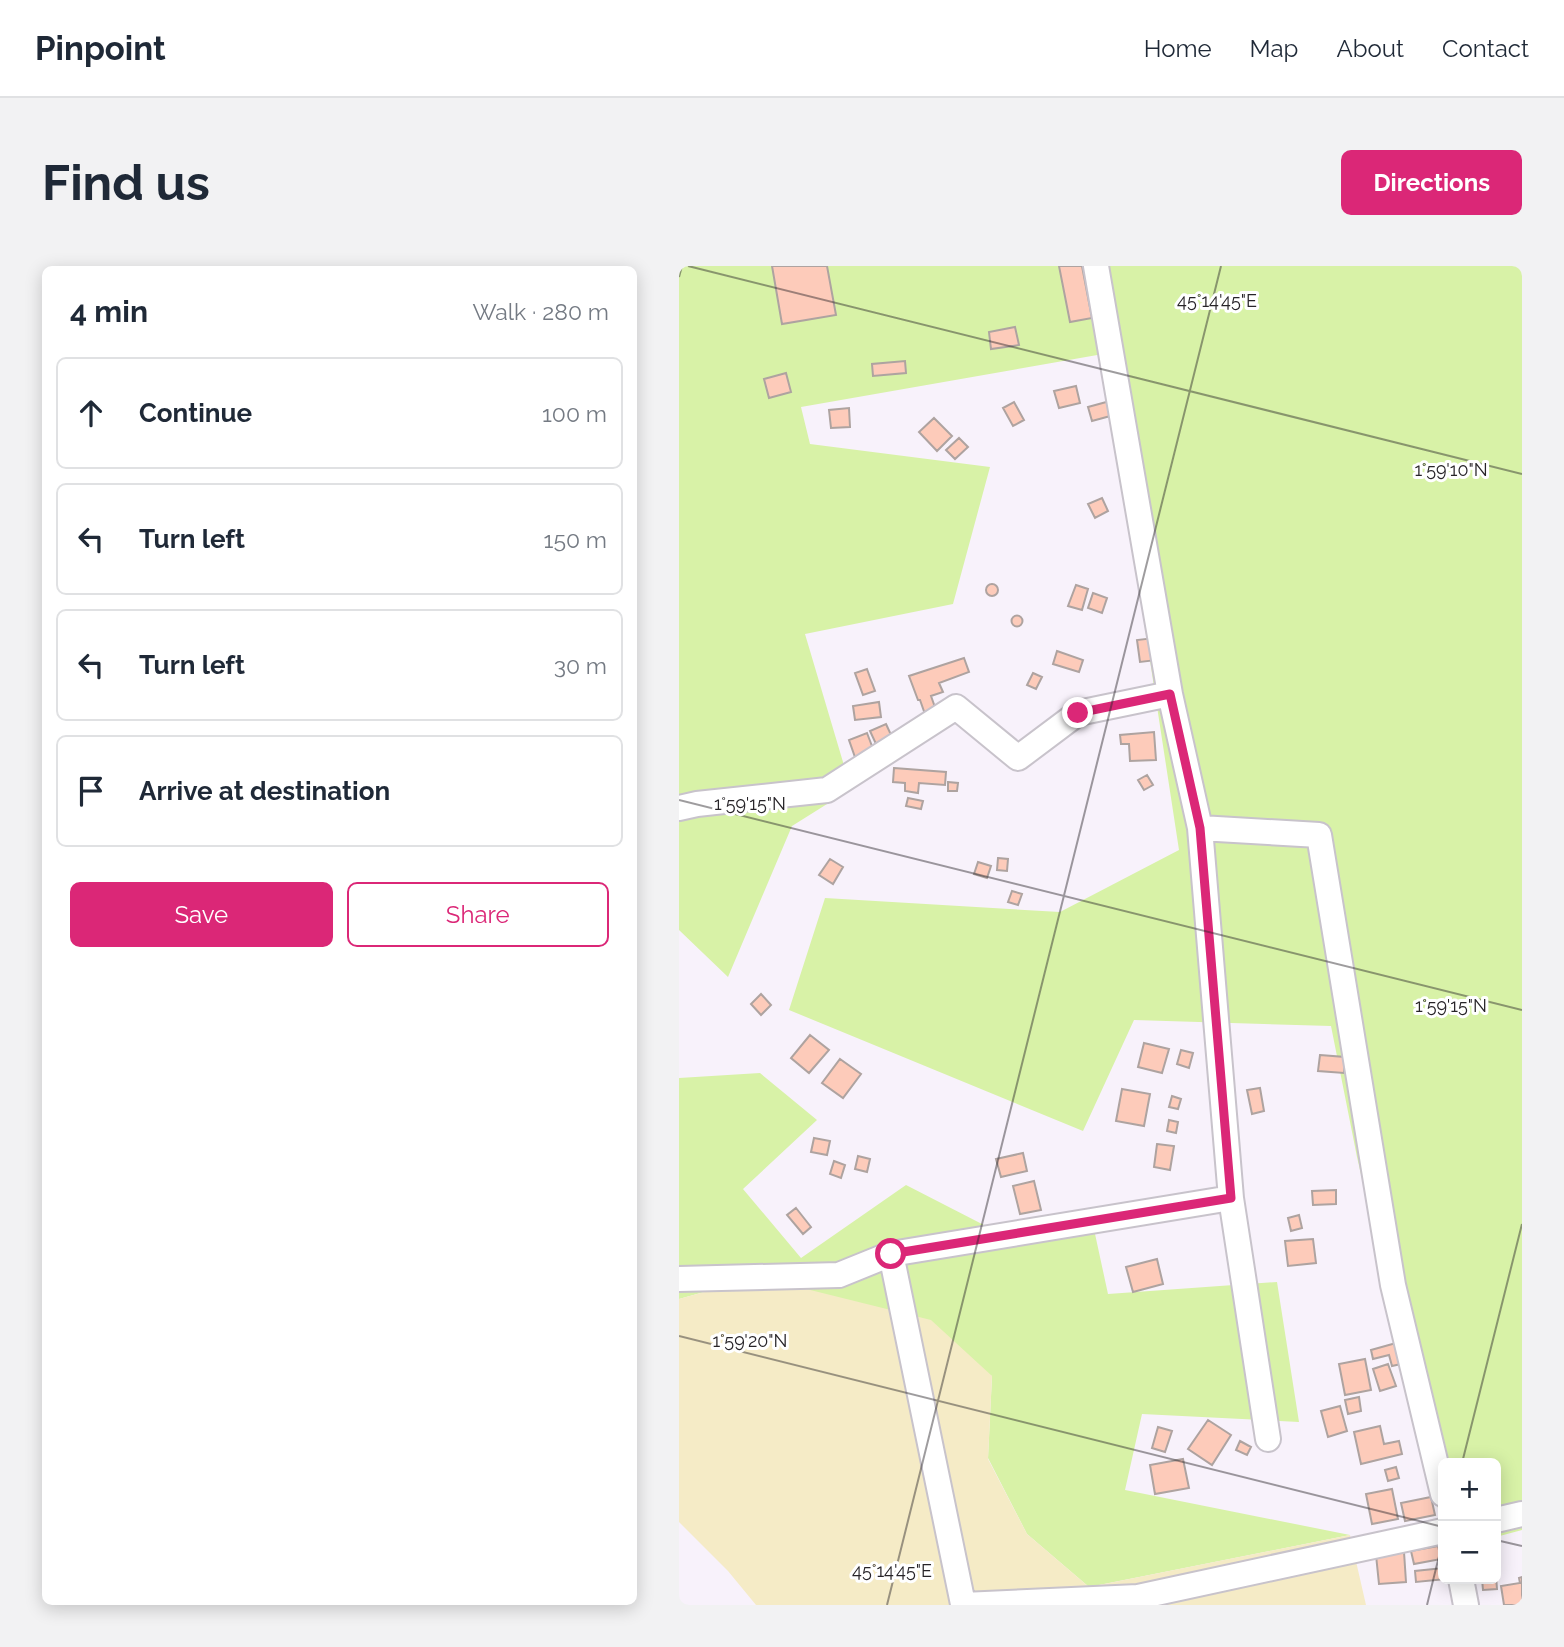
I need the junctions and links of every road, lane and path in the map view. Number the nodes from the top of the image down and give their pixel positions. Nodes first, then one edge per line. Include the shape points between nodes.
1 (1096, 266) edge
2 (1170, 694) junction
3 (679, 808) edge
4 (1200, 828) junction
5 (1231, 1198) junction
6 (891, 1254) junction
7 (679, 1279) edge
8 (1268, 1439) dead end
9 (1438, 1473) edge
10 (1522, 1514) edge
11 (1501, 1519) edge
12 (1438, 1532) edge
13 (1462, 1584) edge
14 (963, 1605) edge
15 (1466, 1605) edge

1 - 2 street
2 - 3 street via 1078,713 1018,758 956,707 827,790
2 - 4 street
4 - 5 street
4 - 9 street via 1319,835 1394,1285
5 - 6 street
5 - 8 street
6 - 7 street via 839,1275
6 - 14 street
10 - 11 street
12 - 14 street via 1138,1597
13 - 15 street

